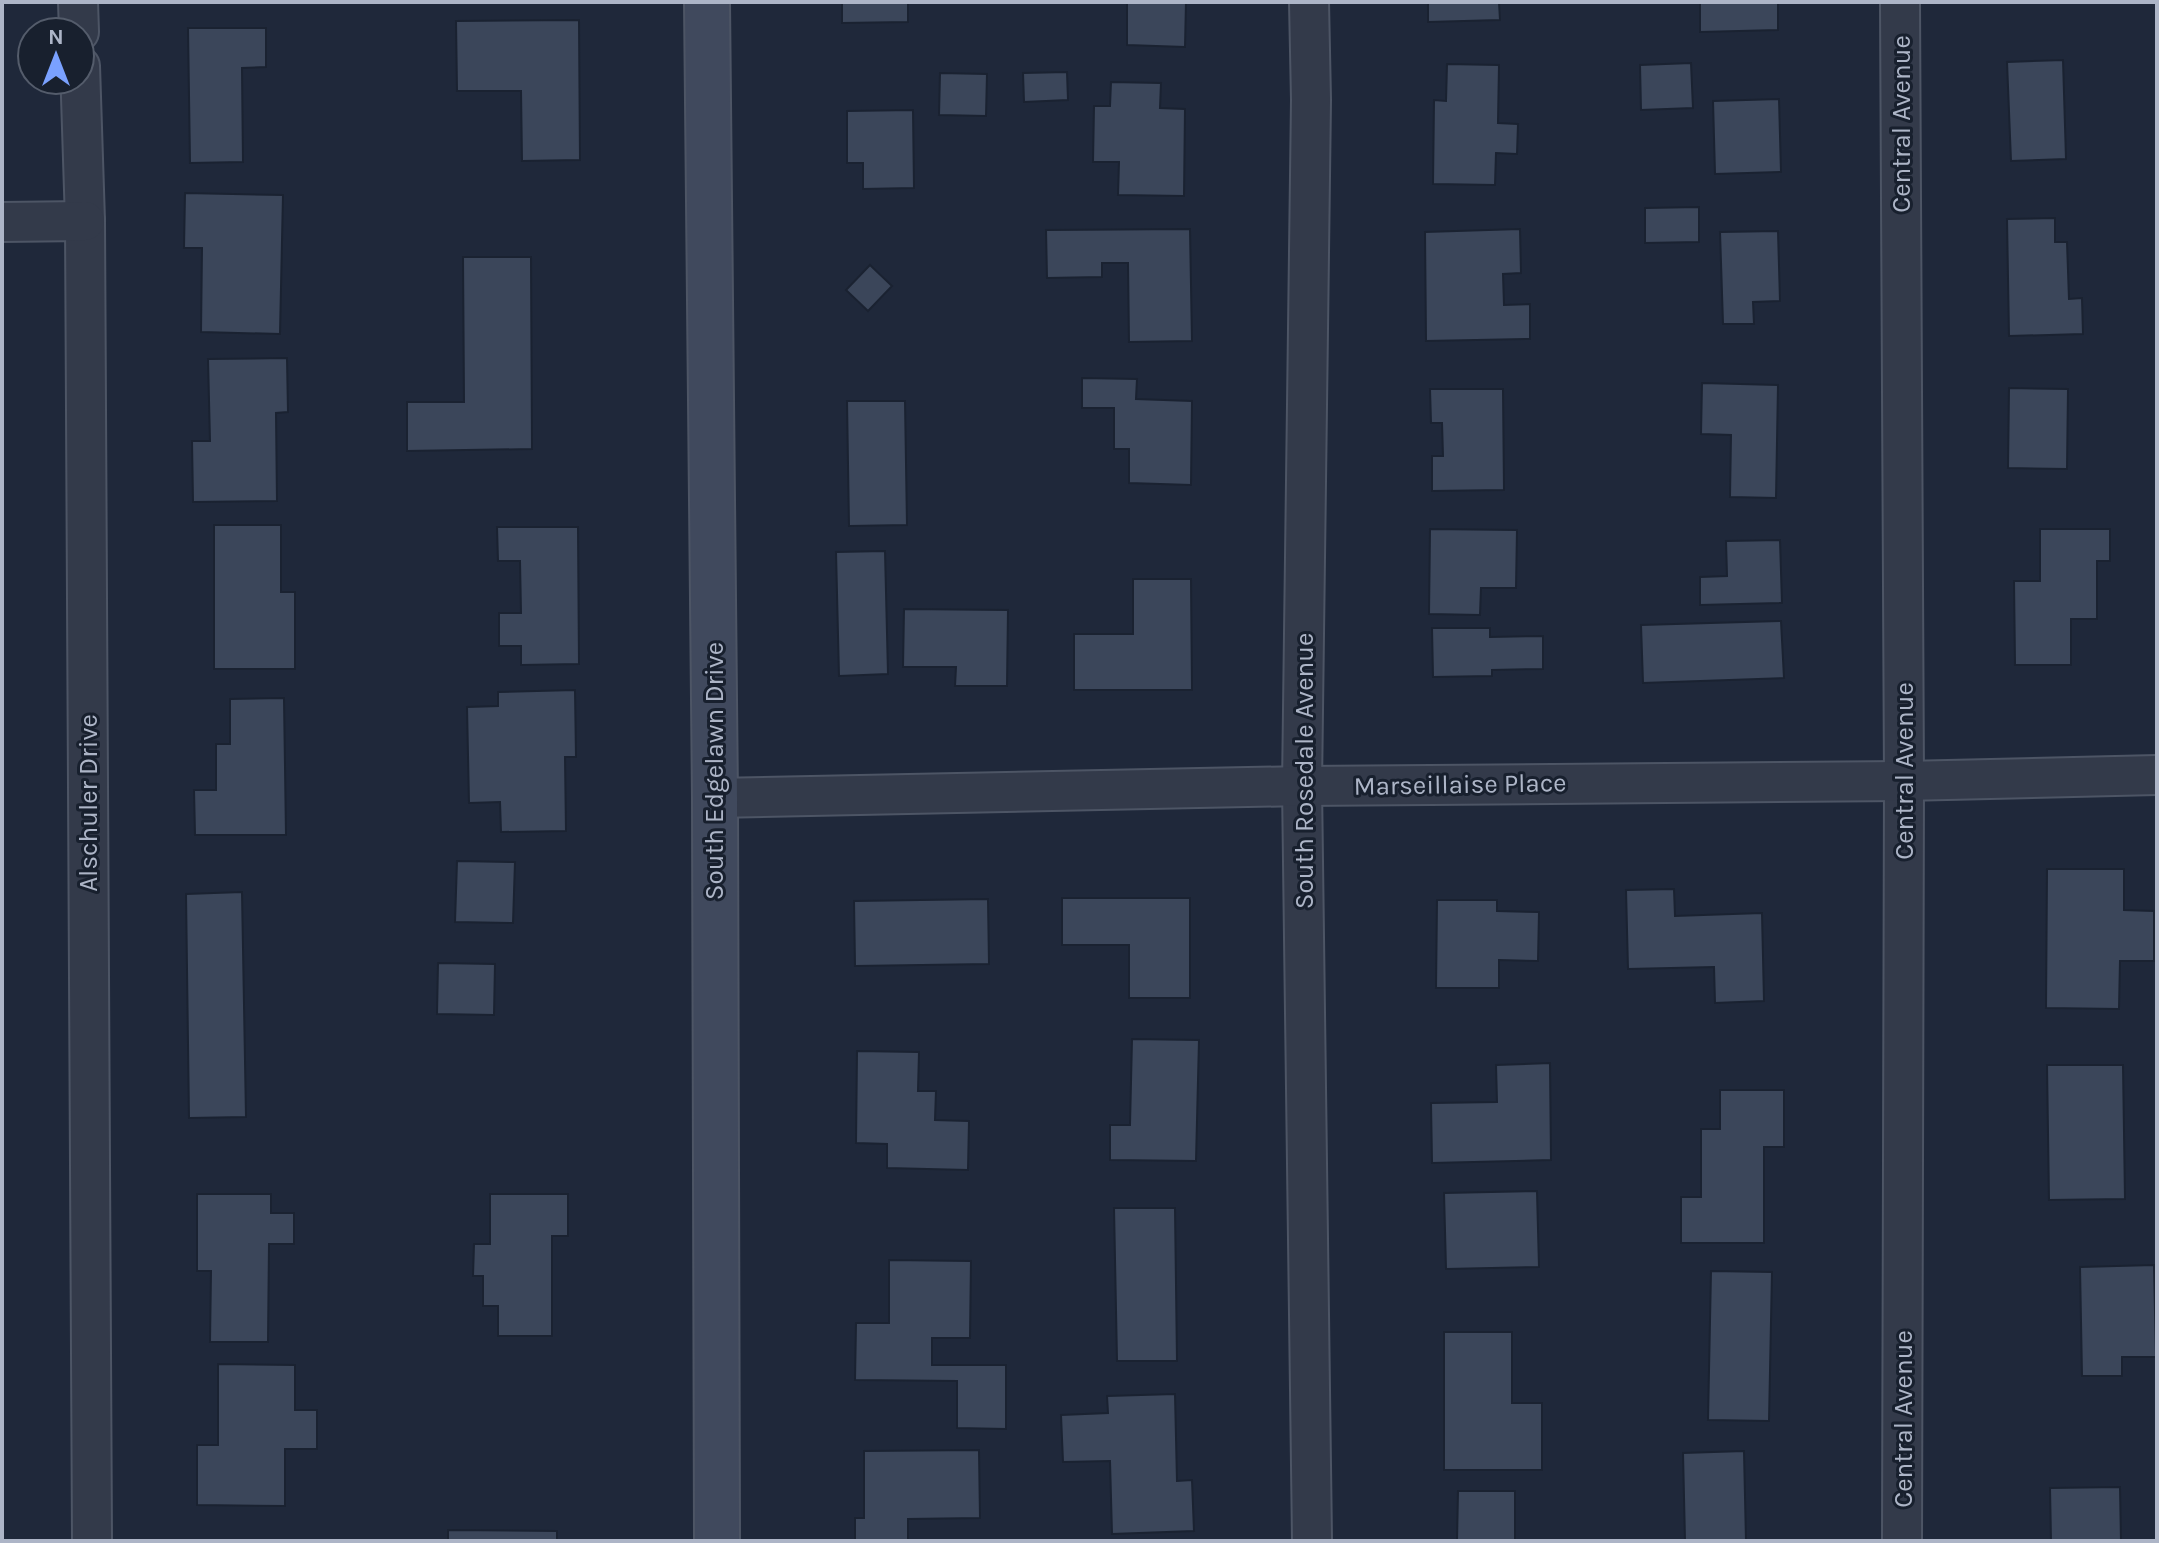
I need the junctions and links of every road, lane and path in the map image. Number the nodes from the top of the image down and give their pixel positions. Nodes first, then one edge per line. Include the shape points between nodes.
1 (707, 2) edge
2 (1309, 2) edge
3 (1900, 2) edge
4 (81, 96) edge
5 (85, 221) junction
6 (2, 222) edge
7 (2157, 775) edge
8 (1904, 781) junction
9 (1302, 786) junction
10 (715, 798) junction
11 (92, 1541) edge
12 (717, 1541) edge
13 (1312, 1541) edge
14 (1902, 1541) edge

1 - 10 street, South Edgelawn Drive
2 - 9 street, South Rosedale Avenue
3 - 8 street, Central Avenue
4 - 5 street, Alschuler Drive
5 - 6 street
5 - 11 street, Alschuler Drive
7 - 8 street, Marseillaise Place
8 - 9 street, Marseillaise Place
8 - 14 street, Central Avenue
9 - 10 street, Marseillaise Place
9 - 13 street, South Rosedale Avenue
10 - 12 street, South Edgelawn Drive

